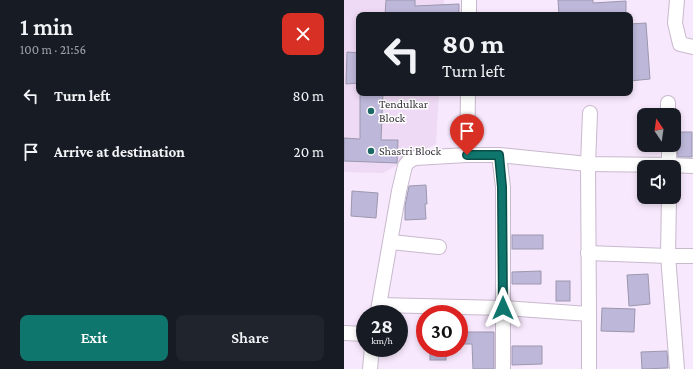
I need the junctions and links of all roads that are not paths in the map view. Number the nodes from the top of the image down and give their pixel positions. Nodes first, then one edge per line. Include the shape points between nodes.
1 (469, 0) edge
2 (677, 0) edge
3 (469, 12) edge
4 (693, 46) edge
5 (468, 96) edge
6 (590, 113) dead end
7 (467, 155) junction
8 (499, 155) junction
9 (588, 164) junction
10 (637, 165) edge
11 (681, 166) edge
12 (693, 166) edge
13 (669, 204) edge
14 (391, 242) junction
15 (439, 247) dead end
16 (588, 253) junction
17 (668, 256) junction
18 (693, 256) edge
19 (379, 305) edge
20 (503, 308) junction
21 (408, 310) edge
22 (589, 314) junction
23 (344, 332) edge
24 (356, 333) edge
25 (371, 357) edge
26 (370, 369) edge
27 (503, 369) edge
28 (589, 369) edge
29 (677, 369) edge

1 - 3 street
2 - 4 street via 675,24 680,44
5 - 7 street
6 - 9 street
7 - 8 street
7 - 14 street via 415,158 407,163 399,191
8 - 9 street
8 - 20 street via 502,187
9 - 10 street
9 - 16 street
11 - 12 street
13 - 17 street
14 - 15 street
14 - 19 street
16 - 17 street
16 - 22 street
17 - 18 street
17 - 29 street
20 - 21 street
20 - 22 street
20 - 27 street
22 - 28 street
23 - 24 street
25 - 26 street

